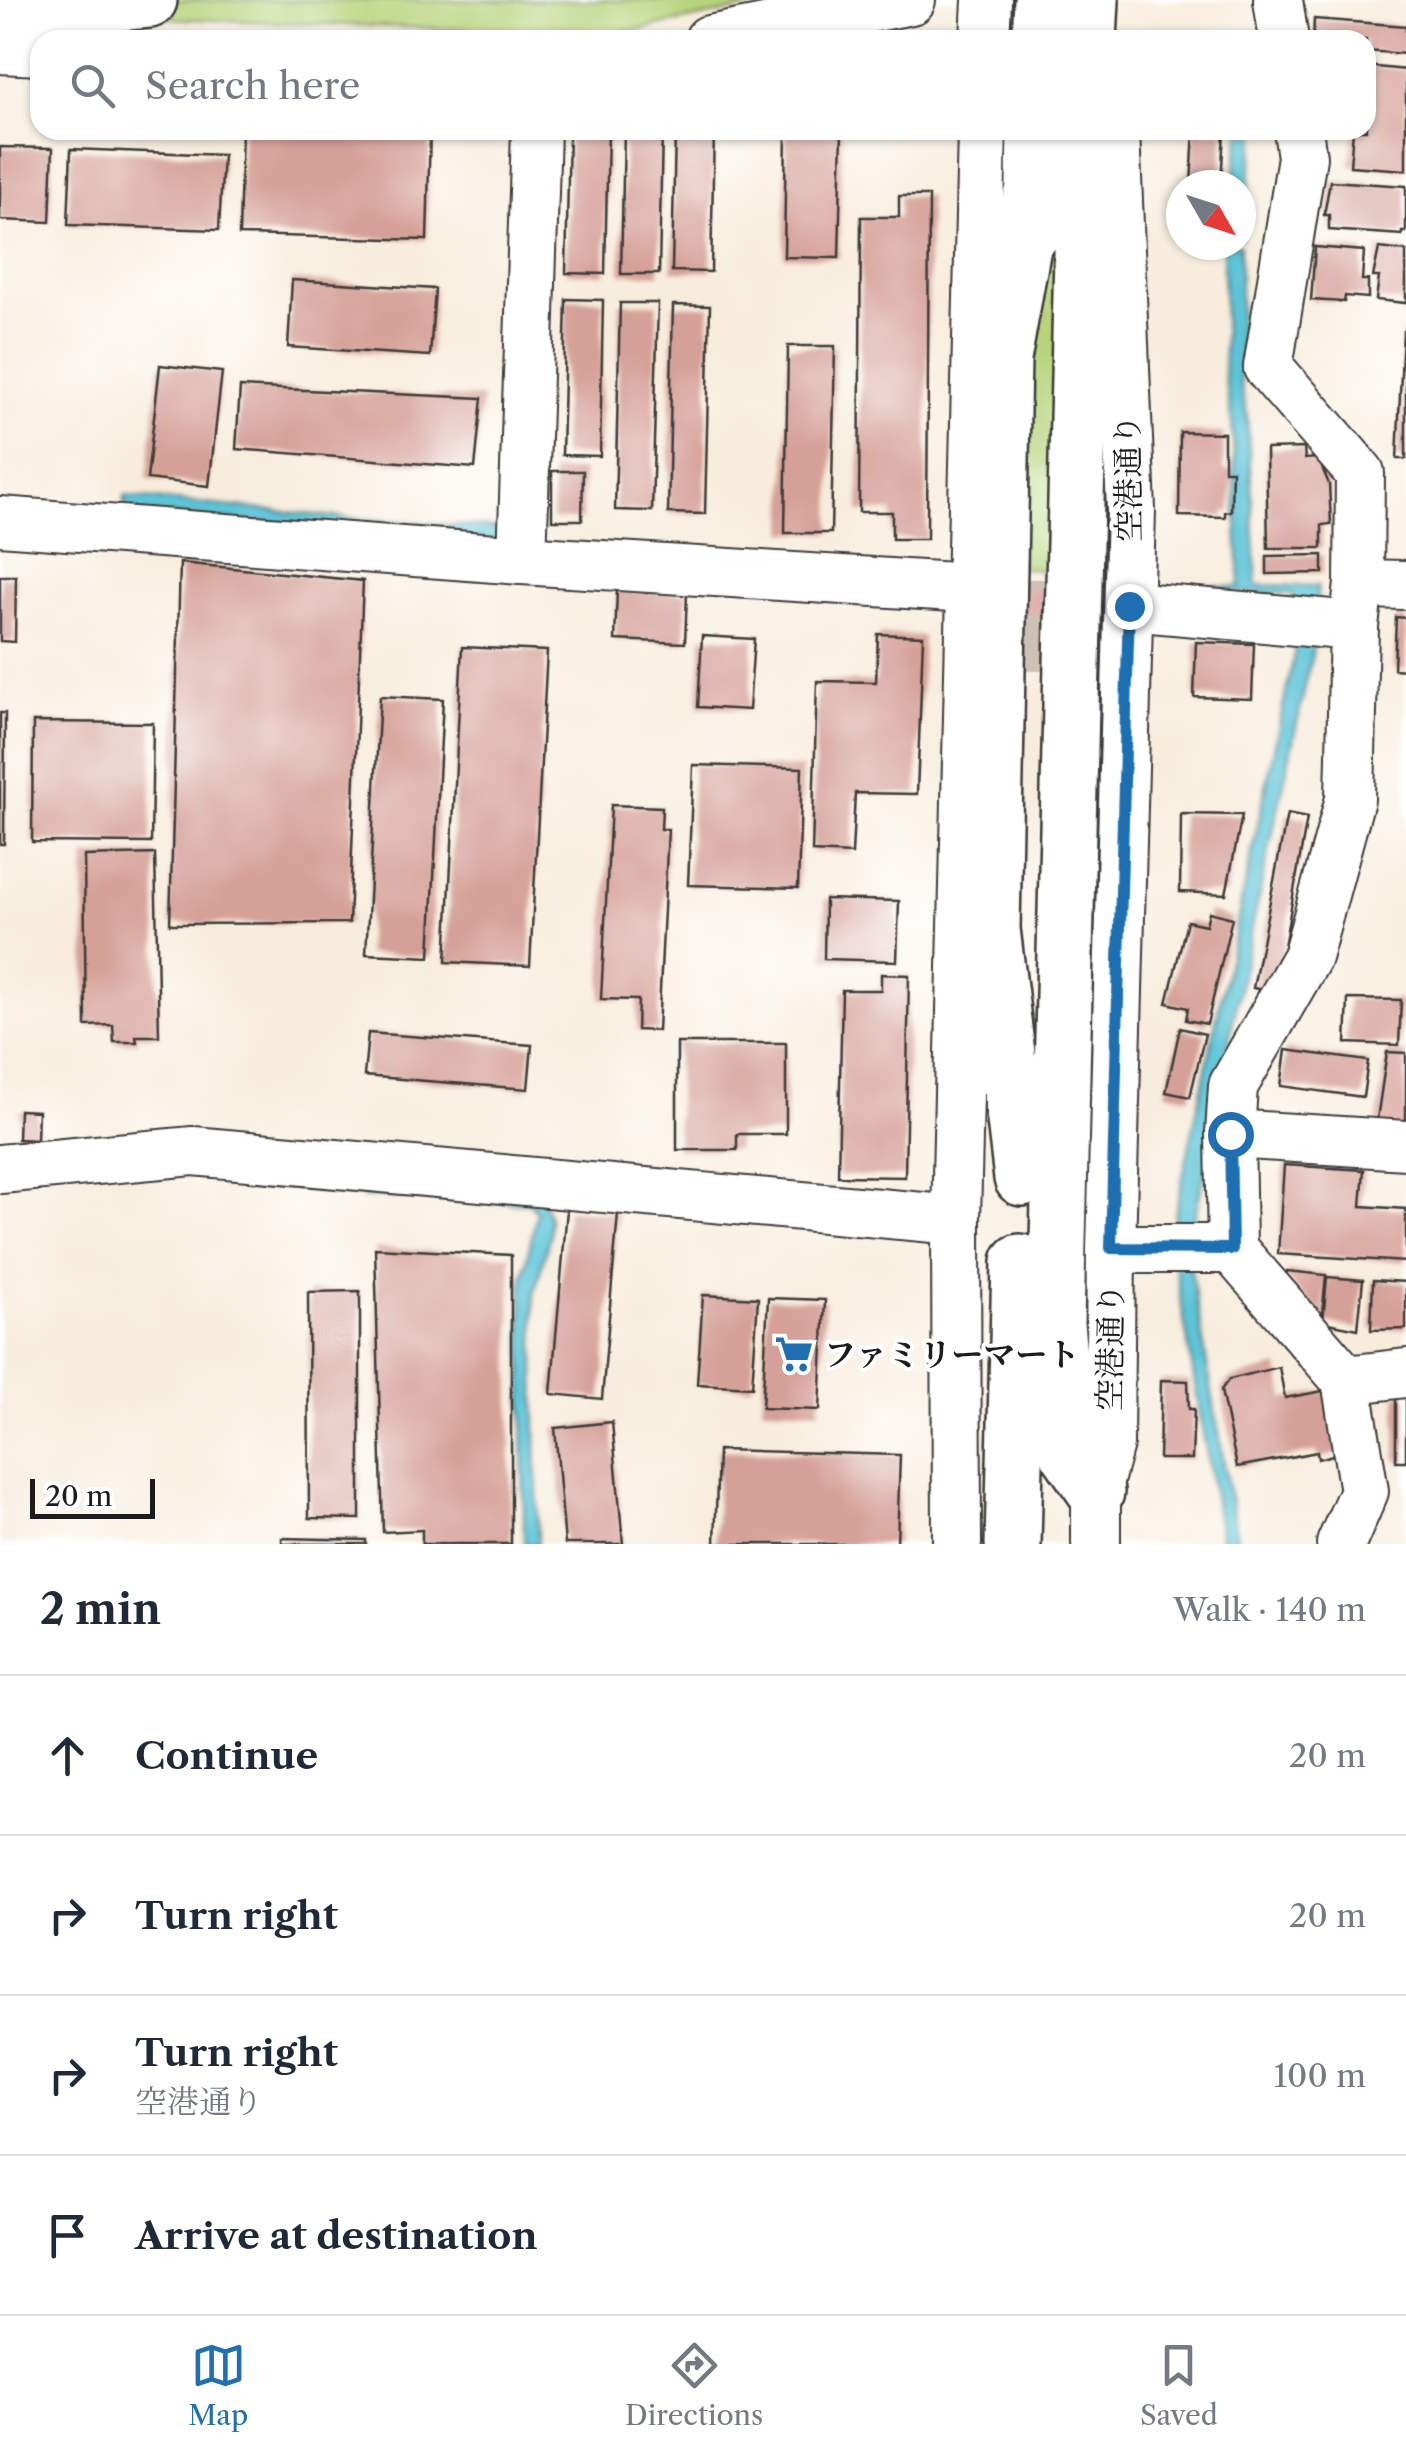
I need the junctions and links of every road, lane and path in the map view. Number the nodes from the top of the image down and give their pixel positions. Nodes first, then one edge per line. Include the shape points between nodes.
1 (149, 0) edge
2 (911, 0) edge
3 (941, 0) edge
4 (949, 0) edge
5 (988, 0) edge
6 (1042, 0) edge
7 (1092, 0) edge
8 (1109, 0) edge
9 (1278, 0) edge
10 (0, 9) edge
11 (760, 30) edge
12 (986, 30) edge
13 (1040, 30) edge
14 (1090, 30) edge
15 (1110, 30) edge
16 (1282, 30) edge
17 (0, 49) edge
18 (30, 50) edge
19 (536, 140) edge
20 (982, 140) edge
21 (1035, 140) edge
22 (1115, 140) edge
23 (1299, 140) edge
24 (1084, 152) edge
25 (1032, 196) junction
26 (0, 521) edge
27 (522, 560) junction
28 (1032, 578) tunnel mouth
29 (1406, 585) edge
30 (970, 588) junction
31 (1129, 606) junction
32 (1346, 611) junction
33 (1032, 671) tunnel mouth
34 (1230, 1134) junction
35 (1406, 1145) edge
36 (0, 1170) edge
37 (1022, 1178) junction
38 (956, 1220) junction
39 (1111, 1248) junction
40 (1198, 1249) junction
41 (1406, 1373) edge
42 (1346, 1380) junction
43 (1096, 1518) edge
44 (957, 1544) edge
45 (1013, 1544) edge
46 (1341, 1544) edge

1 - 10 highway
2 - 11 street
3 - 4 street
5 - 12 street
6 - 13 highway
7 - 14 highway
8 - 15 street
9 - 16 street
17 - 18 street
19 - 27 street
20 - 30 street
21 - 25 highway
22 - 31 street, 空港通り
23 - 32 street via 1268,367 1360,474
24 - 43 highway via 1056,1324 1068,1452
25 - 28 highway
25 - 37 highway via 1004,360 992,929
26 - 27 street
27 - 30 street
29 - 32 street
30 - 38 street
31 - 32 street via 1276,619
31 - 39 street, 空港通り
32 - 34 street via 1350,799 1307,958 1234,1086
33 - 37 highway
34 - 35 street
34 - 40 street
36 - 38 street via 193,1151
37 - 45 highway
38 - 44 street
39 - 40 street
39 - 43 street, 空港通り via 1109,1444
40 - 42 street
41 - 42 street
42 - 46 street via 1364,1491

